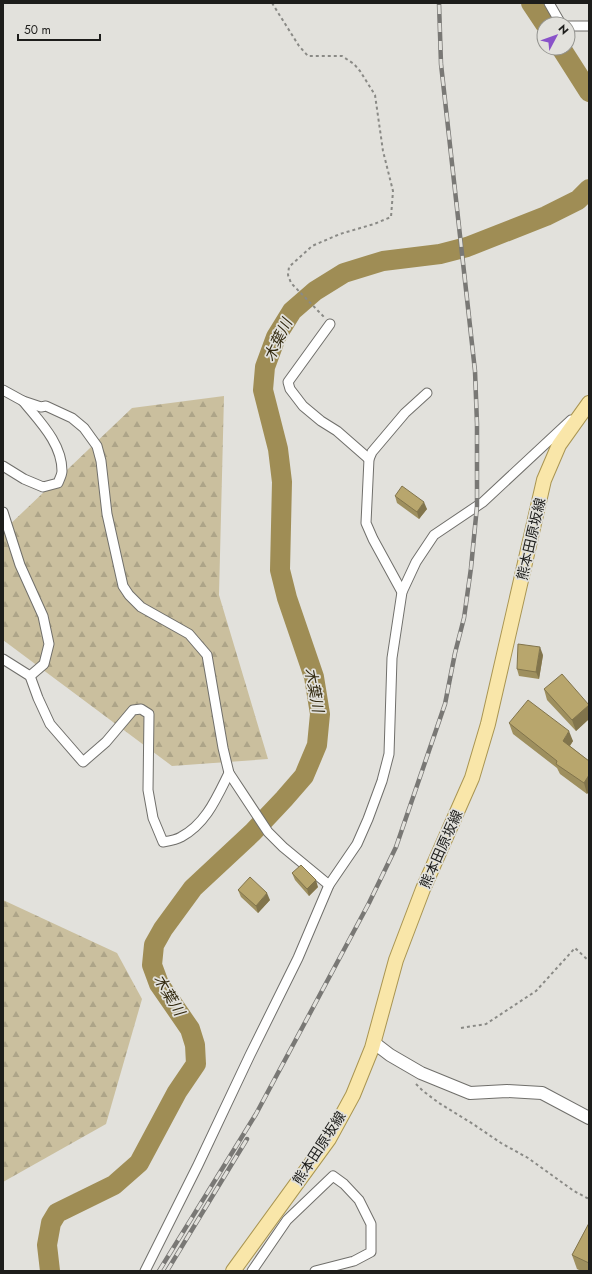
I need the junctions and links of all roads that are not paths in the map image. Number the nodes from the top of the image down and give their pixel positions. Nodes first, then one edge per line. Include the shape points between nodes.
1 (549, 3) edge
2 (556, 16) edge
3 (576, 26) edge
4 (589, 26) edge
5 (330, 324) road end
6 (3, 390) edge
7 (426, 393) dead end
8 (23, 401) junction
9 (588, 404) edge
10 (369, 459) junction
11 (3, 466) edge
12 (3, 512) edge
13 (402, 592) junction
14 (3, 660) edge
15 (30, 676) junction
16 (229, 773) junction
17 (329, 885) junction
18 (373, 1042) junction
19 (589, 1118) edge
20 (145, 1271) edge
21 (233, 1271) edge
22 (252, 1271) edge
23 (315, 1271) edge

1 - 2 street
3 - 4 street
5 - 10 street via 288,382 290,389 303,406
6 - 8 street
7 - 10 street via 405,413
8 - 11 street via 51,436 59,455 62,473 58,483 44,488
8 - 16 street via 41,407 46,406 72,418 84,428 97,446 106,514 123,586 141,607 189,634 207,656
9 - 13 street via 483,502 434,535 416,562
9 - 18 main road, 熊本田原坂線 via 559,445 544,480 488,724 472,778 423,889 396,960
10 - 13 street via 366,522
12 - 15 street via 20,565 43,616 49,644 44,664
13 - 17 street via 392,658 389,754 382,781 357,844
14 - 15 street
15 - 16 street via 50,724 84,762 106,742 133,710 141,709 149,714 148,790 153,818 163,842 181,838 197,825 209,812
16 - 17 street via 268,832
17 - 20 street via 298,958
18 - 19 street via 422,1073 470,1093 542,1093
18 - 21 main road, 熊本田原坂線 via 353,1095 329,1138
22 - 23 street via 287,1220 333,1176 359,1200 371,1224 371,1252 354,1261

